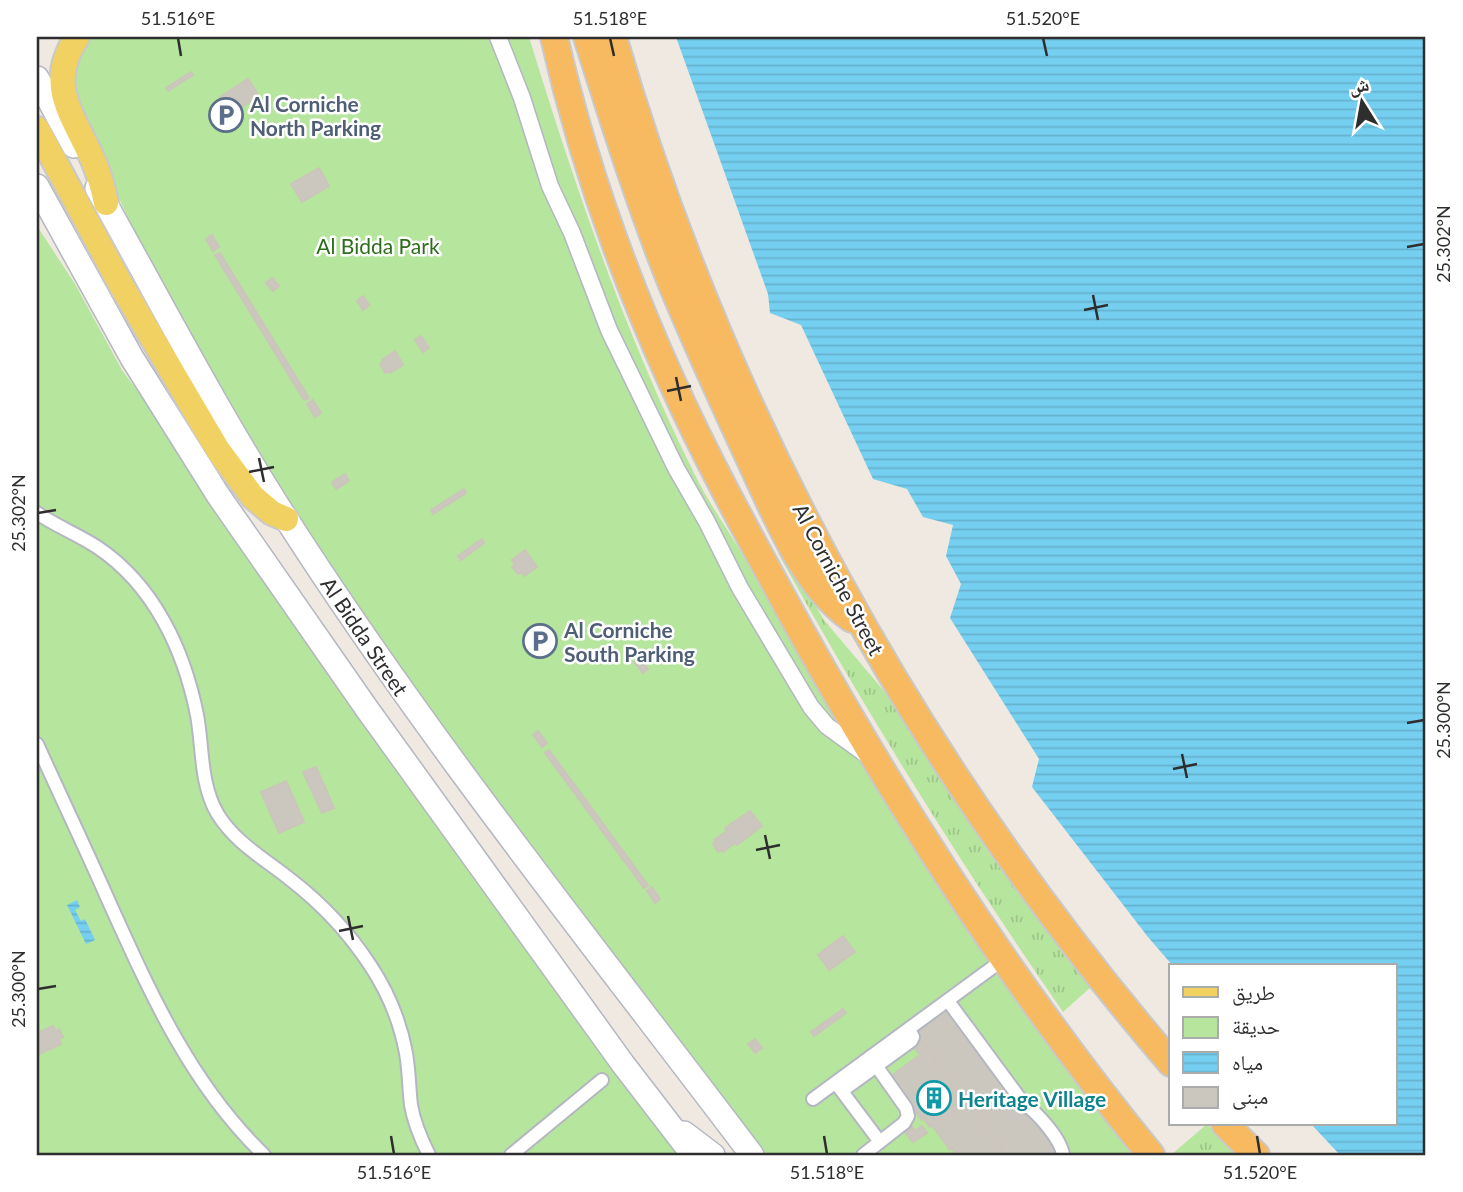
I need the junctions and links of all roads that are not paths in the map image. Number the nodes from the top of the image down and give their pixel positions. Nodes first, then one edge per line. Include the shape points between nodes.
1 (77, 37) edge
2 (498, 37) edge
3 (586, 37) edge
4 (614, 37) edge
5 (551, 43) edge
6 (37, 78) edge
7 (37, 129) edge
8 (37, 186) edge
9 (106, 203) junction
10 (37, 513) edge
11 (286, 519) junction
12 (865, 628) junction
13 (37, 744) edge
14 (877, 762) junction
15 (1004, 959) junction
16 (948, 1001) junction
17 (1169, 1061) edge
18 (873, 1062) junction
19 (603, 1080) dead end
20 (839, 1087) junction
21 (813, 1099) dead end
22 (669, 1124) junction
23 (1227, 1126) edge
24 (880, 1142) junction
25 (1149, 1153) edge
26 (264, 1155) edge
27 (429, 1155) edge
28 (511, 1155) edge
29 (693, 1155) edge
30 (713, 1155) edge
31 (751, 1155) edge
32 (863, 1155) edge
33 (1063, 1155) edge
34 (1256, 1155) edge

1 - 9 main road via 63,65 63,93 93,160
2 - 14 street via 550,186 609,330 671,458 740,588 811,707 827,726
3 - 12 highway via 672,285 768,498 813,580 832,603
4 - 12 highway, Al Corniche Street via 668,204 728,354 799,504
5 - 14 highway via 595,185 673,383 770,574
6 - 9 main road, Al Bidda Street
7 - 11 main road via 218,450 253,497
8 - 22 main road, Al Bidda Street via 132,358 218,495 367,709
9 - 11 main road, Al Bidda Street
10 - 27 street via 109,555 159,612 191,692 204,776 216,811 242,844 322,907 378,978 399,1025 414,1119
11 - 31 main road, Al Bidda Street via 485,805
12 - 17 highway, Al Corniche Street via 979,815
13 - 26 street via 179,1048 219,1107
14 - 15 highway
15 - 16 street
15 - 25 highway
16 - 18 street
16 - 33 street via 1024,1104 1058,1141
18 - 20 street
18 - 24 street via 908,1112 904,1123
19 - 28 street
20 - 21 street
20 - 24 street
22 - 29 main road, Al Bidda Street
22 - 30 main road
23 - 34 highway
24 - 32 street

